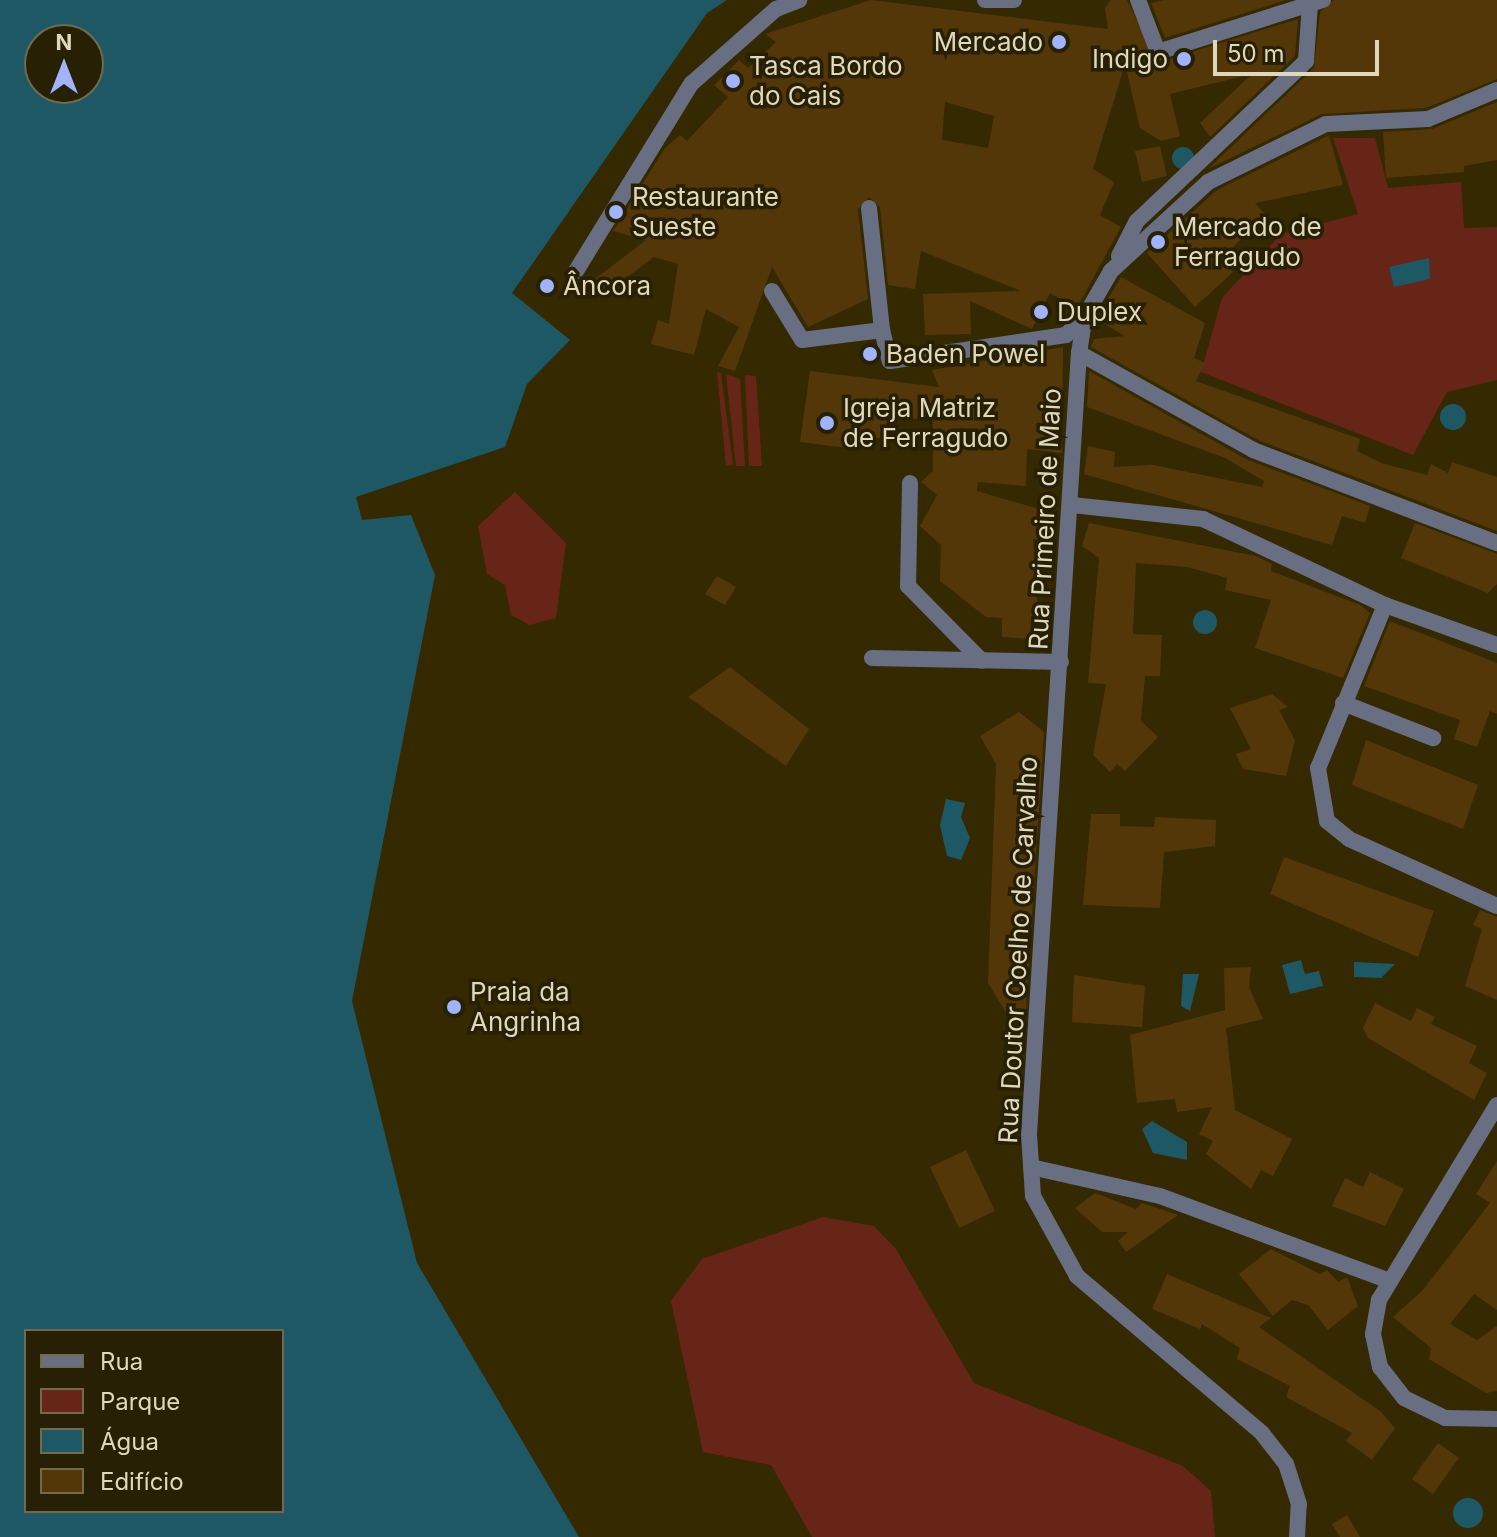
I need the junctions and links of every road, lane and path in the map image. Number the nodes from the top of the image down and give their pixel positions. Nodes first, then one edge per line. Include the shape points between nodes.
1 (799, 0) edge
2 (985, 0) edge
3 (1014, 0) edge
4 (1138, 0) edge
5 (1316, 2) edge
6 (1497, 90) edge
7 (869, 208) dead end
8 (576, 271) dead end
9 (1111, 271) junction
10 (772, 291) dead end
11 (1085, 316) junction
12 (882, 330) junction
13 (1079, 353) junction
14 (910, 483) dead end
15 (1072, 505) junction
16 (1497, 543) edge
17 (1385, 605) junction
18 (1497, 645) edge
19 (872, 658) dead end
20 (982, 661) junction
21 (1061, 662) junction
22 (1060, 690) joint
23 (1343, 703) junction
24 (1433, 738) dead end
25 (1497, 906) edge
26 (1497, 1105) edge
27 (1031, 1167) junction
28 (1390, 1281) junction
29 (1497, 1419) edge
30 (1297, 1537) edge

1 - 8 street via 776,9 691,84
2 - 3 street
4 - 5 street via 1158,52
5 - 9 street via 1306,61 1137,221
6 - 9 street, Rua Primeiro de Maio via 1428,119 1326,124 1272,145 1208,182
7 - 12 street
9 - 11 street, Rua Primeiro de Maio
10 - 12 street via 802,340
11 - 12 street via 1066,335 920,360 890,361
11 - 13 street, Rua Primeiro de Maio
13 - 15 street, Rua Primeiro de Maio
13 - 16 street via 1253,450
14 - 20 street via 908,586
15 - 17 street via 1203,519
15 - 21 street, Rua Primeiro de Maio
17 - 18 street
17 - 23 street
19 - 20 street
20 - 21 street
21 - 22 street, Rua Primeiro de Maio
22 - 27 street, Rua Doutor Coelho de Carvalho
23 - 24 street
23 - 25 street via 1318,768 1327,821 1349,839
26 - 28 street
27 - 28 street via 1160,1196
27 - 30 street, Rua Doutor Coelho de Carvalho via 1033,1196 1077,1276 1262,1433 1286,1464 1299,1504
28 - 29 street via 1373,1334 1380,1367 1396,1387 1445,1418

